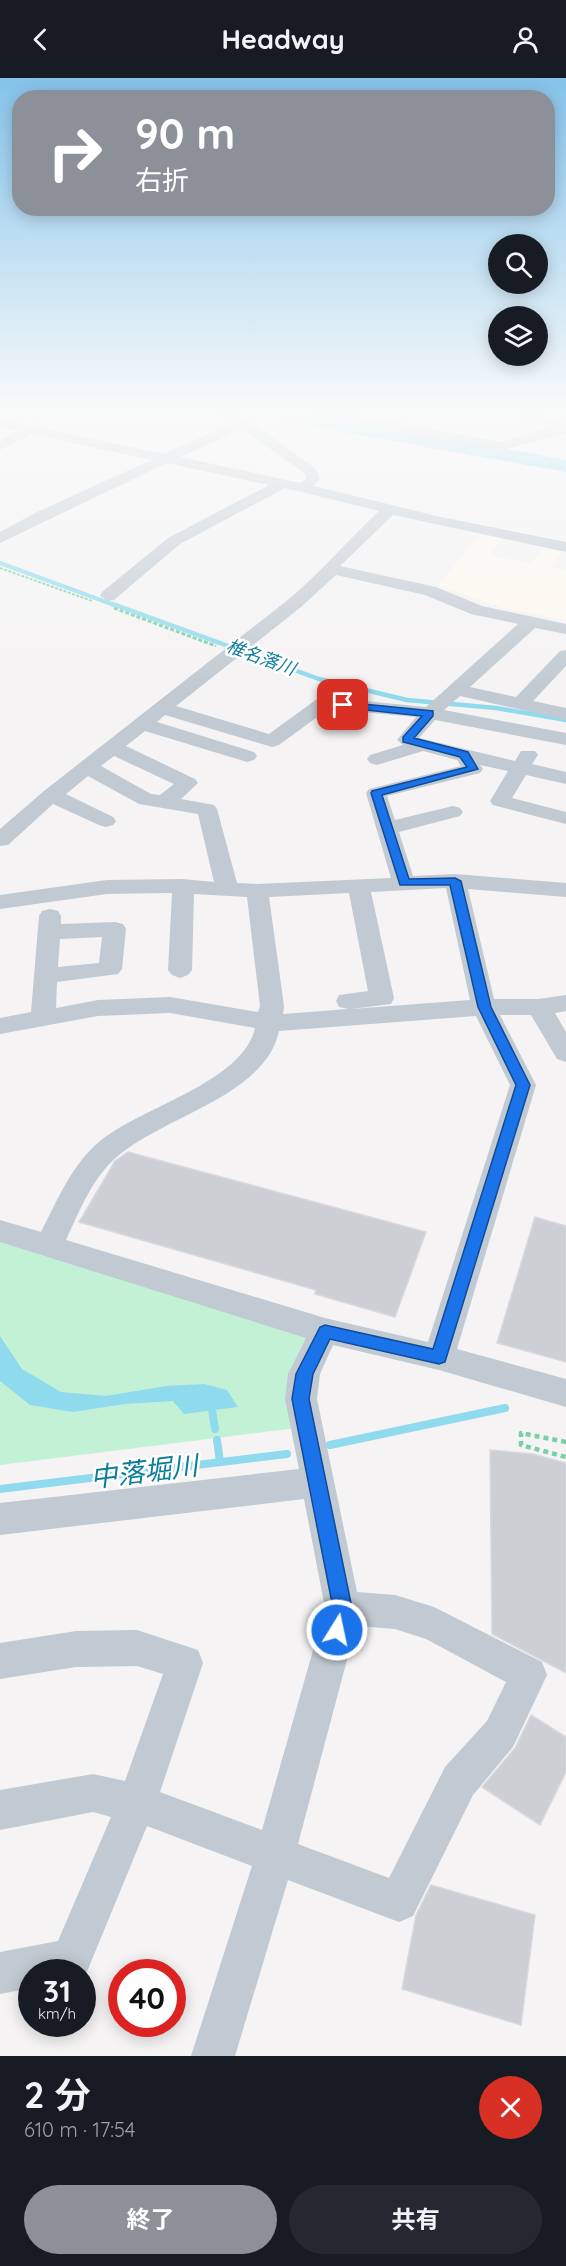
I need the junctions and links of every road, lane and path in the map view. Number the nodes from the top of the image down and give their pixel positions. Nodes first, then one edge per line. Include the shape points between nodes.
1 (70, 502) edge
2 (247, 502) edge
3 (359, 502) edge
4 (389, 510) junction
5 (0, 538) edge
6 (566, 547) edge
7 (332, 569) junction
8 (108, 596) dead end
9 (532, 621) junction
10 (566, 629) edge
11 (566, 655) edge
12 (456, 689) junction
13 (520, 704) junction
14 (161, 708) junction
15 (430, 714) junction
16 (566, 714) edge
17 (141, 723) junction
18 (541, 735) junction
19 (566, 739) edge
20 (423, 745) junction
21 (112, 747) junction
22 (464, 755) junction
23 (248, 756) dead end
24 (377, 759) dead end
25 (87, 767) junction
26 (520, 767) junction
27 (566, 778) edge
28 (51, 795) junction
29 (164, 802) junction
30 (453, 812) dead end
31 (566, 818) edge
32 (106, 821) dead end
33 (387, 828) junction
34 (0, 840) edge
35 (455, 881) junction
36 (404, 883) junction
37 (358, 885) junction
38 (183, 886) junction
39 (227, 889) junction
40 (566, 890) edge
41 (257, 891) junction
42 (51, 895) junction
43 (0, 902) edge
44 (49, 932) junction
45 (180, 970) dead end
46 (46, 976) junction
47 (566, 1003) edge
48 (484, 1007) junction
49 (539, 1007) junction
50 (272, 1015) junction
51 (44, 1016) junction
52 (0, 1026) edge
53 (566, 1053) edge
54 (0, 1231) edge
55 (48, 1246) junction
56 (325, 1331) junction
57 (439, 1357) junction
58 (566, 1393) edge
59 (566, 1443) edge
60 (566, 1457) edge
61 (319, 1482) junction
62 (0, 1519) edge
63 (343, 1608) junction
64 (0, 1662) edge
65 (137, 1803) junction
66 (0, 1810) edge
67 (275, 1857) junction
68 (0, 1973) edge
69 (213, 2056) edge

1 - 5 street
2 - 8 street via 174,541
3 - 4 street
4 - 6 street
4 - 7 street
7 - 9 street via 430,591 477,610
7 - 14 street via 295,603
9 - 10 street
9 - 12 street
11 - 13 street
12 - 13 street
12 - 15 street
13 - 16 street
14 - 15 street via 272,741 324,703
14 - 17 street
15 - 18 street
15 - 20 street via 407,740
17 - 21 street
17 - 23 street
18 - 19 street
18 - 26 street
20 - 22 street
20 - 24 street
21 - 25 street
21 - 29 street via 188,783
22 - 26 street
22 - 33 street via 473,769 376,793
25 - 28 street
25 - 29 street via 146,800
26 - 27 street
26 - 31 street via 500,801
28 - 32 street
28 - 34 street
29 - 39 street via 207,809
30 - 33 street
33 - 36 street
35 - 36 street
35 - 40 street
35 - 48 street
36 - 37 street
37 - 41 street
37 - 50 street via 381,998
38 - 39 street
38 - 42 street via 107,887
38 - 45 street
39 - 41 street
41 - 50 street
42 - 43 street
42 - 44 street
44 - 46 street
44 - 46 street via 115,929 110,969
46 - 51 street
47 - 49 street
48 - 49 street
48 - 50 street
48 - 57 street via 523,1085
49 - 53 street
50 - 51 street via 170,1005 98,1008
50 - 55 street via 258,1050 243,1070 219,1089 138,1128 108,1149 87,1176
51 - 52 street
54 - 55 street
55 - 56 street
56 - 57 street
56 - 61 street via 304,1374 301,1399
57 - 58 street
59 - 60 path via 521,1433 521,1445
61 - 62 street
61 - 63 street
63 - 67 street
63 - 67 street via 395,1612 434,1624 529,1675 500,1734 459,1781 399,1902
64 - 65 street via 76,1649 137,1648 185,1663
65 - 66 street via 93,1793
65 - 67 street
65 - 68 street via 71,1959
67 - 69 street

